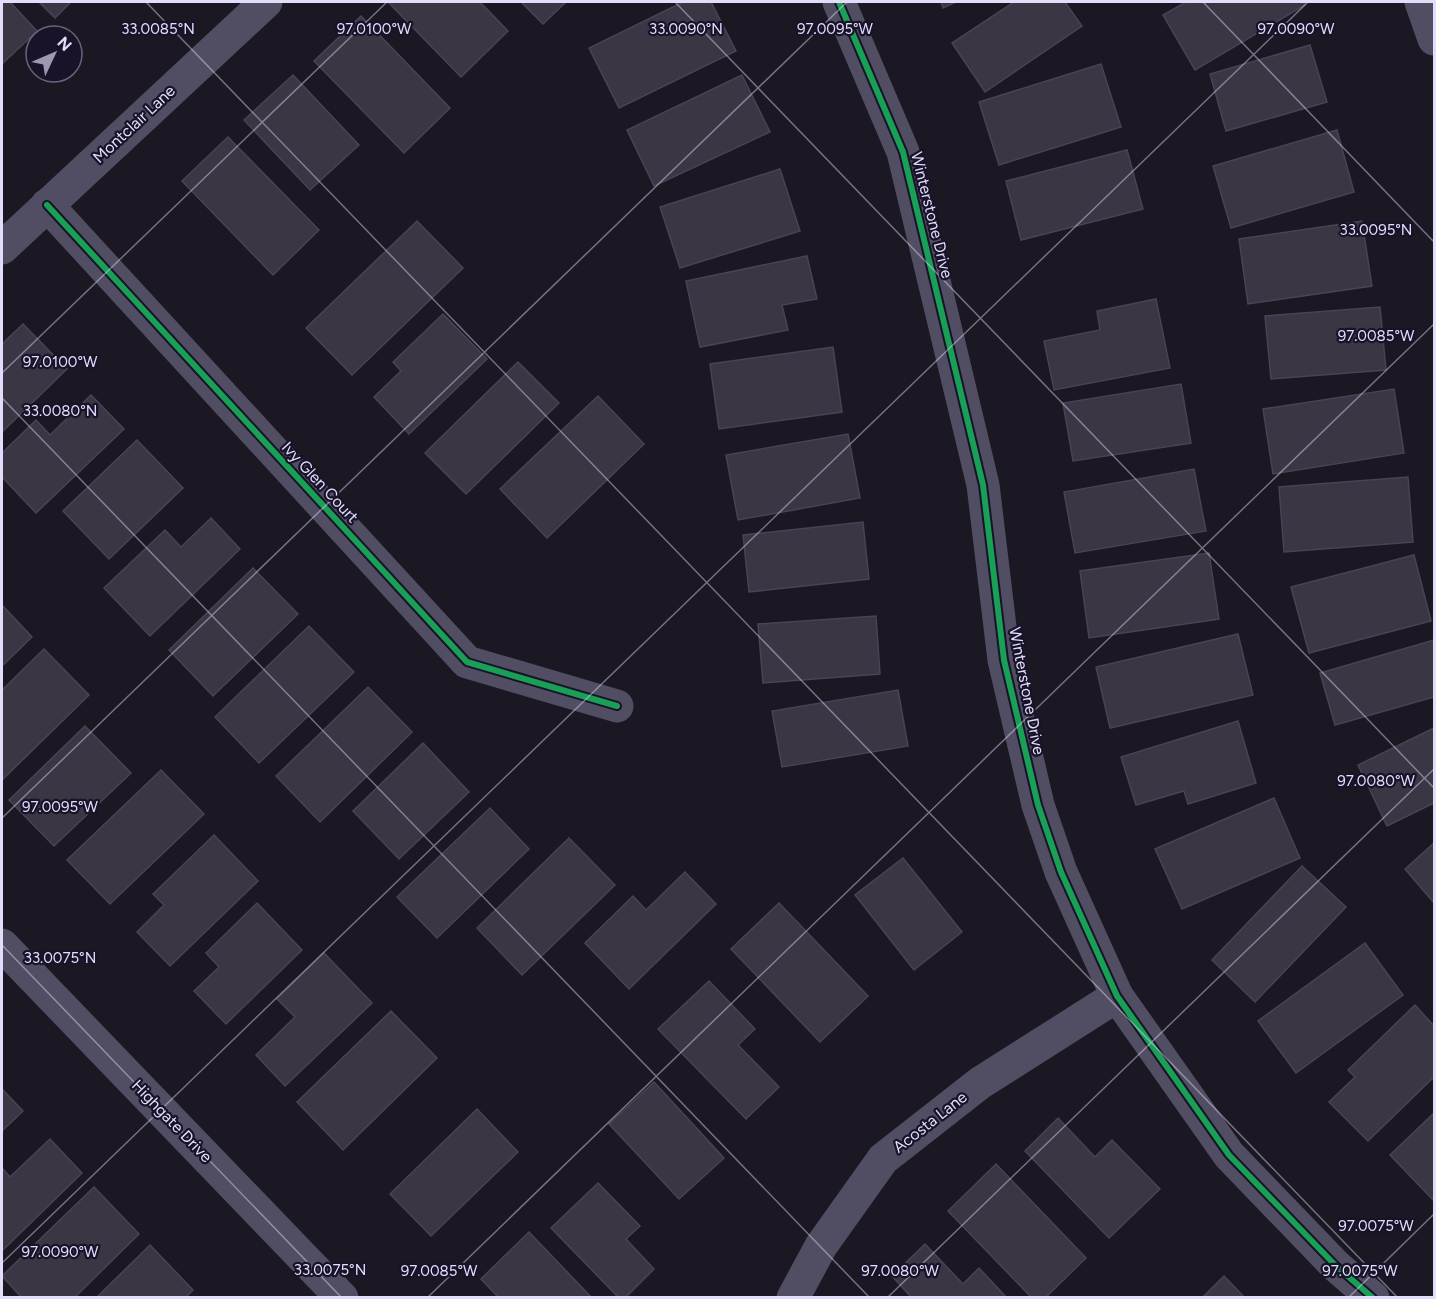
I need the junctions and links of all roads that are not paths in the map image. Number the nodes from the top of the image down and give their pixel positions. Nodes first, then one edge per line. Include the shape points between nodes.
1 (266, 2) edge
2 (839, 2) edge
3 (1421, 2) edge
4 (1434, 39) edge
5 (47, 205) junction
6 (2, 248) edge
7 (617, 706) dead end
8 (2, 945) edge
9 (1117, 996) junction
10 (342, 1298) edge
11 (793, 1298) edge
12 (1372, 1298) edge

1 - 5 street, Montclair Lane
2 - 9 street, Winterstone Drive via 903,152 983,485 1004,660 1038,805 1061,872
3 - 4 street
5 - 6 street, Montclair Lane
5 - 7 street, Ivy Glen Court via 467,662
8 - 10 street, Highgate Drive
9 - 11 street, Acosta Lane via 980,1083 883,1159 820,1246
9 - 12 street, Winterstone Drive via 1228,1155

